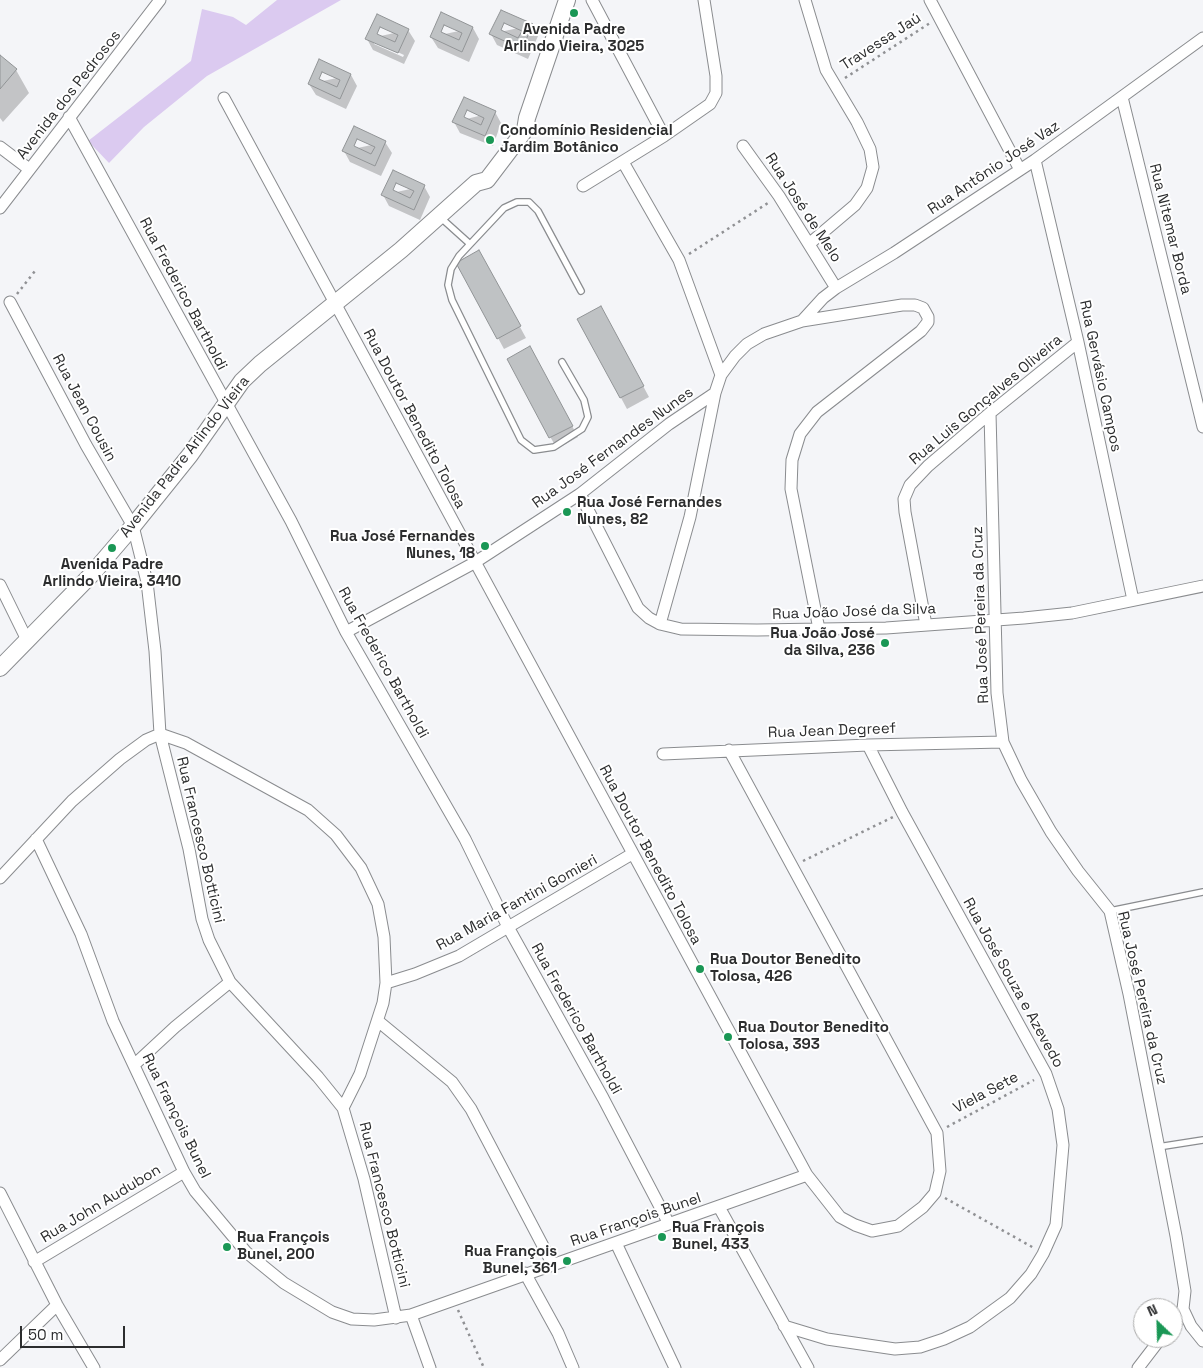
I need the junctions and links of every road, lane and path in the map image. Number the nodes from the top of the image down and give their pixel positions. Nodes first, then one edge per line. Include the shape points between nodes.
1 (160, 0) edge
2 (567, 0) edge
3 (592, 0) edge
4 (704, 0) edge
5 (805, 0) edge
6 (930, 0) edge
7 (940, 17) junction
8 (1203, 38) edge
9 (833, 86) junction
10 (1122, 97) junction
11 (224, 98) dead end
12 (70, 117) junction
13 (664, 136) junction
14 (743, 146) dead end
15 (0, 147) edge
16 (1035, 160) junction
17 (624, 162) junction
18 (1019, 168) junction
19 (29, 169) junction
20 (583, 186) dead end
21 (779, 196) junction
22 (0, 208) edge
23 (439, 217) junction
24 (470, 244) junction
25 (809, 244) junction
26 (679, 260) junction
27 (836, 288) junction
28 (581, 291) dead end
29 (10, 302) dead end
30 (335, 305) junction
31 (802, 321) junction
32 (1078, 342) junction
33 (562, 362) dead end
34 (721, 375) junction
35 (715, 393) junction
36 (226, 405) junction
37 (990, 413) junction
38 (1203, 427) edge
39 (580, 494) junction
40 (133, 526) junction
41 (474, 563) junction
42 (0, 585) edge
43 (1203, 586) edge
44 (1133, 600) junction
45 (995, 620) junction
46 (660, 624) junction
47 (926, 625) junction
48 (819, 629) junction
49 (346, 632) junction
50 (28, 642) junction
51 (0, 668) edge
52 (160, 734) junction
53 (1003, 742) junction
54 (868, 745) junction
55 (729, 750) junction
56 (662, 754) dead end
57 (902, 812) junction
58 (36, 839) junction
59 (632, 854) junction
60 (791, 867) junction
61 (0, 878) edge
62 (1203, 892) edge
63 (1110, 912) junction
64 (508, 927) junction
65 (230, 982) junction
66 (386, 983) junction
67 (378, 1022) junction
68 (134, 1065) junction
69 (1046, 1074) junction
70 (342, 1108) junction
71 (937, 1133) junction
72 (1203, 1140) edge
73 (1158, 1147) junction
74 (184, 1172) junction
75 (807, 1175) junction
76 (0, 1193) edge
77 (935, 1193) junction
78 (719, 1206) junction
79 (670, 1224) junction
80 (616, 1243) junction
81 (1043, 1254) junction
82 (34, 1262) junction
83 (553, 1265) junction
84 (525, 1273) junction
85 (453, 1298) junction
86 (57, 1305) junction
87 (1183, 1309) joint
88 (411, 1315) junction
89 (396, 1318) junction
90 (784, 1326) junction
91 (1203, 1341) edge
92 (1153, 1348) edge
93 (0, 1360) edge
94 (94, 1368) edge
95 (430, 1368) edge
96 (484, 1368) edge
97 (573, 1368) edge
98 (675, 1368) edge
99 (808, 1368) edge
100 (1138, 1368) edge

1 - 12 street, Avenida dos Pedrosos
2 - 23 main road, Avenida Padre Arlindo Vieira via 527,118 516,126 476,183
3 - 13 street
4 - 13 street via 716,93 701,112
5 - 9 street
6 - 7 street
7 - 9 path, Travessa Jaú
7 - 18 street
8 - 10 street, Rua Antônio José Vaz
9 - 25 street via 870,149 872,176 855,205
10 - 16 street, Rua Antônio José Vaz
10 - 38 street, Rua Nitemar Borda
11 - 30 street, Rua Doutor Benedito Tolosa
12 - 19 street, Avenida dos Pedrosos
12 - 36 street, Rua Frederico Bartholdi
13 - 17 street
14 - 21 street, Rua José de Melo
15 - 19 street
16 - 18 street, Rua Antônio José Vaz
16 - 32 street, Rua Gervásio Campos
17 - 20 street
17 - 26 street
18 - 27 street, Rua Antônio José Vaz via 931,230
19 - 22 street, Avenida dos Pedrosos
21 - 25 street, Rua José de Melo
21 - 26 path
23 - 24 lane
23 - 30 main road, Avenida Padre Arlindo Vieira
24 - 28 lane via 504,208 517,202 529,202 538,211
24 - 33 lane via 451,269 448,285 452,300 521,440 534,450 554,447 582,429 588,417 584,400
25 - 27 street, Rua José de Melo
26 - 34 street
27 - 31 street, Rua Antônio José Vaz
29 - 40 street, Rua Jean Cousin
30 - 36 main road, Avenida Padre Arlindo Vieira via 260,364 242,381
30 - 41 street, Rua Doutor Benedito Tolosa
31 - 34 street via 764,334 747,344
31 - 48 street via 902,304 915,305 927,312 928,322 921,331 817,412 800,434 792,460 791,488
32 - 37 street, Rua Luis Gonçalves Oliveira
32 - 44 street, Rua Gervásio Campos
34 - 35 street
35 - 39 street, Rua José Fernandes Nunes via 669,424
35 - 46 street via 690,517
36 - 40 main road, Avenida Padre Arlindo Vieira
36 - 49 street, Rua Frederico Bartholdi via 291,522
37 - 45 street, Rua José Pereira da Cruz
37 - 47 street, Rua Luis Gonçalves Oliveira via 928,466 910,485 904,498
39 - 41 street, Rua José Fernandes Nunes
39 - 46 street, Rua João José da Silva via 638,608
40 - 50 main road, Avenida Padre Arlindo Vieira
40 - 52 street, Rua Francesco Botticini via 146,582 155,651
41 - 49 street, Rua José Fernandes Nunes
41 - 59 street, Rua Doutor Benedito Tolosa
42 - 50 street
43 - 44 street, Rua João José da Silva
44 - 45 street, Rua João José da Silva via 1072,613
45 - 47 street, Rua João José da Silva
45 - 53 street, Rua José Pereira da Cruz via 997,693
46 - 48 street, Rua João José da Silva via 681,629
47 - 48 street, Rua João José da Silva
49 - 64 street, Rua Frederico Bartholdi via 465,839
50 - 51 main road, Avenida Padre Arlindo Vieira
52 - 58 street via 120,759 72,801
52 - 65 street, Rua Francesco Botticini via 189,849 202,919
52 - 66 street via 186,743 268,786 308,810 336,834 361,868 378,904 384,937
53 - 54 street, Rua Jean Degreef
53 - 63 street, Rua José Pereira da Cruz via 1051,832
54 - 55 street, Rua Jean Degreef
54 - 57 street, Rua José Souza e Azevedo
55 - 56 street, Rua Jean Degreef
55 - 60 street
57 - 60 path
57 - 69 street, Rua José Souza e Azevedo
58 - 61 street
58 - 68 street, Rua François Bunel via 81,934 113,1021
59 - 64 street, Rua Maria Fantini Gomieri
59 - 75 street, Rua Doutor Benedito Tolosa
60 - 71 street
62 - 63 lane
63 - 73 street, Rua José Pereira da Cruz
64 - 66 street, Rua Maria Fantini Gomieri via 459,956
64 - 79 street, Rua Frederico Bartholdi
65 - 68 street
65 - 70 street, Rua Francesco Botticini via 318,1077
66 - 67 street
67 - 70 street via 360,1074
67 - 83 street via 452,1082 471,1109
68 - 74 street, Rua François Bunel
69 - 71 path, Viela Sete
69 - 81 street, Rua José Souza e Azevedo via 1058,1109 1064,1145 1056,1225
70 - 89 street, Rua Francesco Botticini via 364,1178
71 - 77 street via 940,1172
72 - 73 lane
73 - 87 street, Rua José Pereira da Cruz via 1184,1281
74 - 82 street, Rua John Audubon
74 - 89 street, Rua François Bunel via 195,1191 246,1252 284,1283 342,1316 374,1320
75 - 77 street, Rua Doutor Benedito Tolosa via 840,1217 872,1231 898,1226
75 - 78 street, Rua François Bunel
76 - 82 street
77 - 81 path
78 - 79 street, Rua François Bunel
78 - 90 street
79 - 80 street, Rua François Bunel
80 - 83 street, Rua François Bunel
80 - 98 street
81 - 90 street, Rua José Souza e Azevedo via 1010,1298 988,1316 944,1339 920,1347 867,1346 827,1339
82 - 86 street
83 - 84 street, Rua François Bunel
84 - 85 street, Rua François Bunel
84 - 97 street
85 - 88 street, Rua François Bunel
85 - 96 path
86 - 93 street
86 - 94 street
87 - 91 street
88 - 89 street, Rua François Bunel
88 - 95 street
90 - 99 street
92 - 100 street

